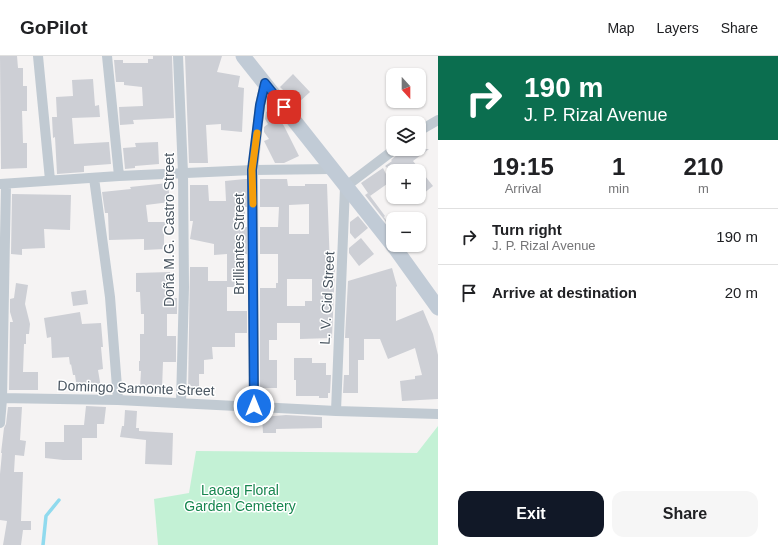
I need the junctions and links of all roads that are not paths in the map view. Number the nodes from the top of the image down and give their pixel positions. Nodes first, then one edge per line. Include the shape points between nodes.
1 (38, 56) edge
2 (107, 56) edge
3 (178, 56) edge
4 (243, 56) edge
5 (265, 83) junction
6 (438, 120) edge
7 (426, 127) edge
8 (386, 156) edge
9 (332, 169) junction
10 (252, 170) junction
11 (184, 173) junction
12 (119, 176) junction
13 (94, 178) junction
14 (50, 180) junction
15 (3, 184) edge
16 (345, 187) junction
17 (438, 308) edge
18 (1, 398) edge
19 (118, 400) junction
20 (181, 403) junction
21 (254, 406) junction
22 (336, 411) junction
23 (438, 414) edge
24 (0, 423) edge

1 - 14 street
2 - 12 street
3 - 11 street, Doña M.G. Castro Street
4 - 5 main road
5 - 9 main road
5 - 10 street, Brilliantes Street
6 - 7 street
8 - 16 street
9 - 10 street
9 - 16 main road
10 - 11 street
10 - 21 street, Brilliantes Street
11 - 12 street
11 - 20 street, Doña M.G. Castro Street
12 - 13 street
13 - 14 street
13 - 19 street via 110,297
14 - 15 street
15 - 18 street
16 - 17 main road via 395,248
16 - 22 street, L. V. Cid Street
18 - 19 street, Domingo Samonte Street
18 - 24 street
19 - 20 street, Domingo Samonte Street
20 - 21 street, Domingo Samonte Street
21 - 22 street, Domingo Samonte Street
22 - 23 street, Domingo Samonte Street

